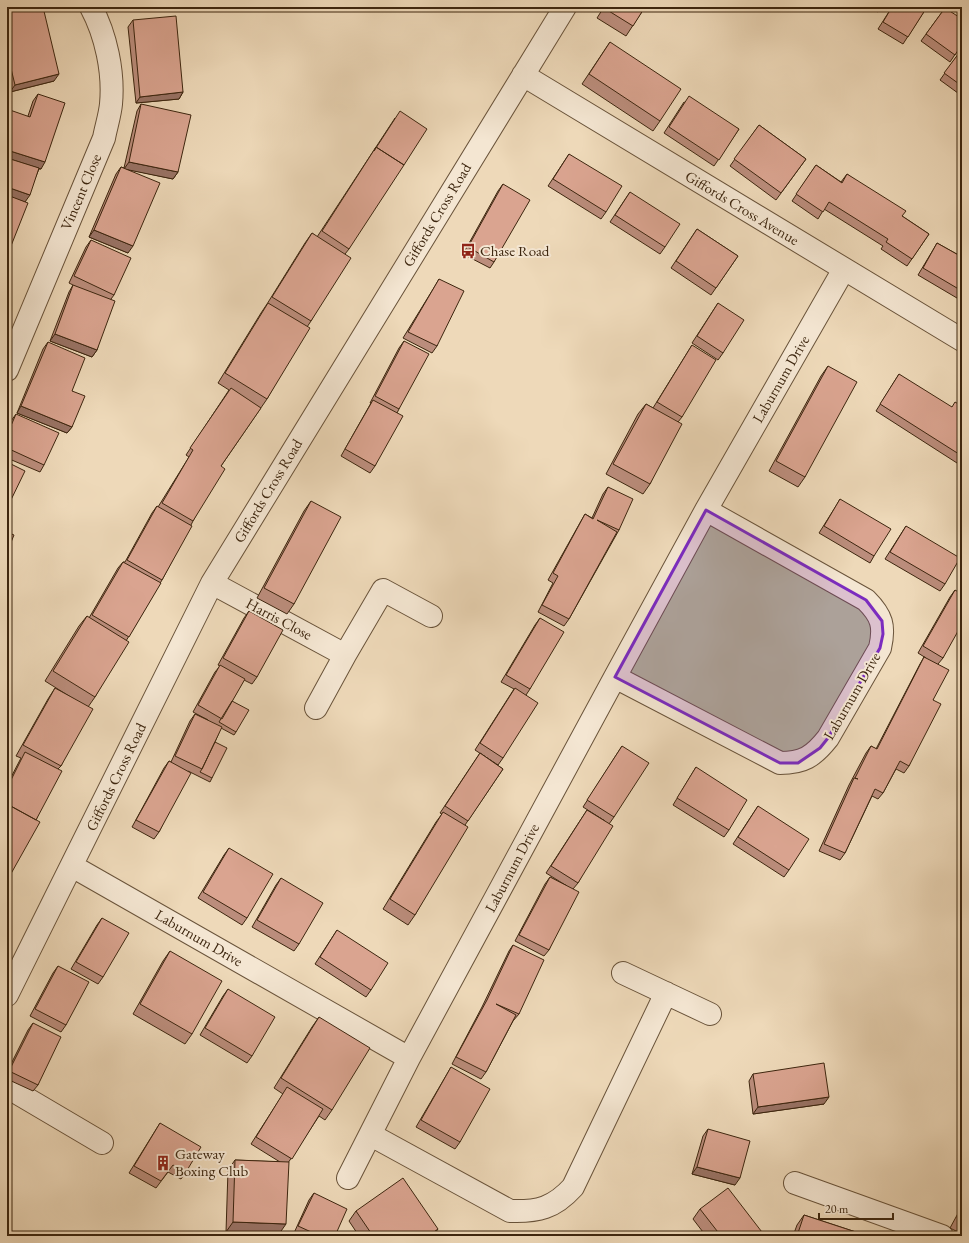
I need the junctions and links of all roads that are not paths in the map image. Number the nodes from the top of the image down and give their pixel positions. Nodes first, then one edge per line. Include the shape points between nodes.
1 (91, 7) edge
2 (565, 7) edge
3 (523, 75) junction
4 (844, 269) junction
5 (962, 340) edge
6 (7, 370) edge
7 (706, 510) junction
8 (212, 583) junction
9 (431, 616) dead end
10 (345, 655) junction
11 (615, 677) junction
12 (316, 708) dead end
13 (72, 866) junction
14 (623, 973) dead end
15 (666, 993) junction
16 (7, 995) edge
17 (710, 1014) dead end
18 (409, 1058) junction
19 (7, 1087) edge
20 (371, 1135) junction
21 (102, 1142) dead end
22 (348, 1178) dead end
23 (795, 1183) dead end
24 (942, 1236) edge

1 - 6 street, Vincent Close via 107,49 111,78 111,104 104,138
2 - 3 street, Giffords Cross Road
3 - 4 street, Giffords Cross Avenue
3 - 8 street, Giffords Cross Road
4 - 5 street, Giffords Cross Avenue
4 - 7 street, Laburnum Drive
7 - 11 street, Laburnum Drive
7 - 11 street, Laburnum Drive via 866,600 882,621 880,648 828,738 820,748 798,763 780,763
8 - 10 street, Harris Close
8 - 13 street, Giffords Cross Road
9 - 10 street via 384,590
10 - 12 street
11 - 18 street, Laburnum Drive
13 - 16 street, Giffords Cross Road
13 - 18 street, Laburnum Drive
14 - 15 street
15 - 17 street
15 - 20 street via 573,1187 550,1206 525,1212 510,1211
18 - 20 street, Laburnum Drive
19 - 21 street
20 - 22 street, Laburnum Drive
23 - 24 street

